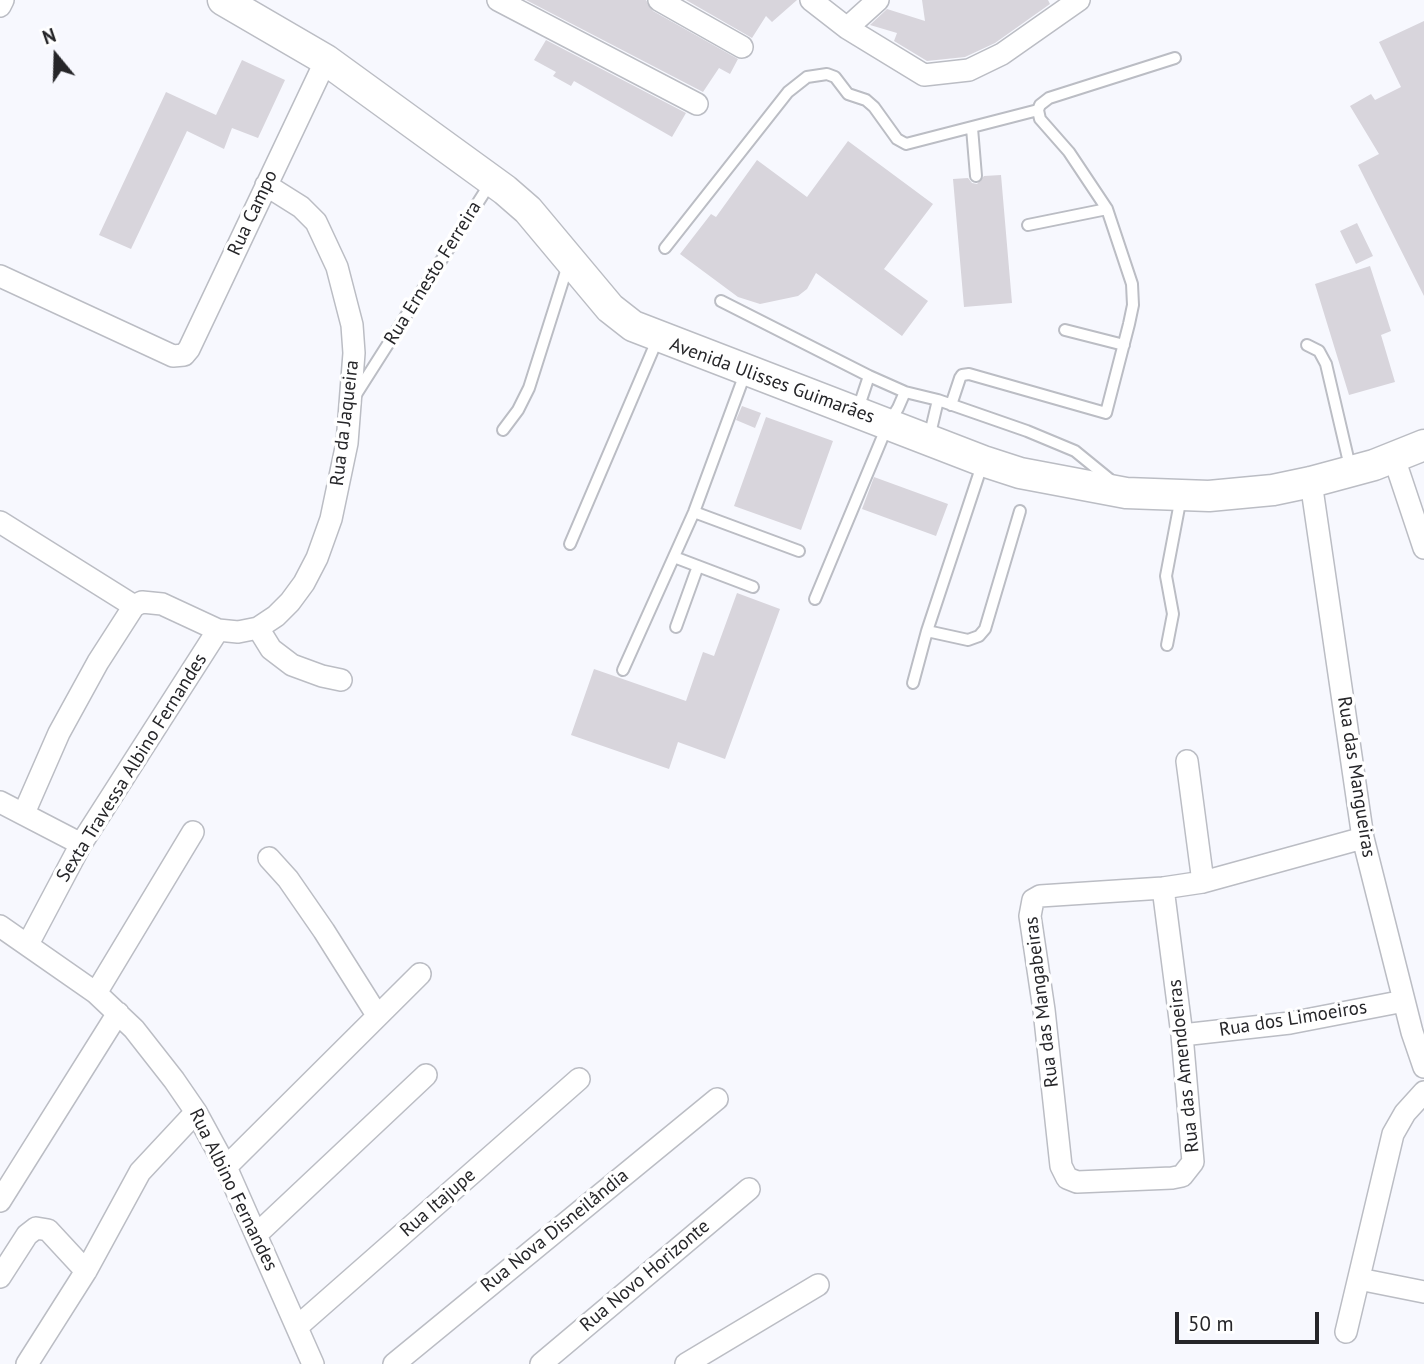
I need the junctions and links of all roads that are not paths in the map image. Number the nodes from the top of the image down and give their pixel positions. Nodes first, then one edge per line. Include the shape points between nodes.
1 (3, 0) edge
2 (223, 0) edge
3 (498, 0) edge
4 (659, 0) edge
5 (811, 0) edge
6 (878, 0) edge
7 (1079, 0) edge
8 (0, 6) edge
9 (847, 28) junction
10 (742, 47) dead end
11 (1175, 58) dead end
12 (326, 60) junction
13 (697, 104) dead end
14 (1038, 110) junction
15 (972, 128) junction
16 (976, 176) dead end
17 (492, 180) junction
18 (266, 185) junction
19 (1107, 209) junction
20 (1028, 225) dead end
21 (665, 248) dead end
22 (569, 261) junction
23 (0, 276) edge
24 (721, 301) dead end
25 (1065, 330) dead end
26 (658, 338) junction
27 (1124, 345) junction
28 (1307, 345) dead end
29 (746, 371) junction
30 (869, 376) junction
31 (905, 391) junction
32 (938, 400) junction
33 (351, 402) junction
34 (951, 405) junction
35 (858, 412) junction
36 (888, 424) junction
37 (503, 430) dead end
38 (928, 440) junction
39 (1424, 445) edge
40 (1394, 458) junction
41 (983, 461) junction
42 (1351, 472) junction
43 (1311, 482) junction
44 (1126, 493) junction
45 (1181, 496) junction
46 (1020, 511) dead end
47 (694, 512) junction
48 (0, 522) edge
49 (570, 544) dead end
50 (1424, 548) edge
51 (799, 551) dead end
52 (674, 556) junction
53 (698, 566) junction
54 (753, 587) dead end
55 (815, 599) dead end
56 (134, 607) junction
57 (676, 627) dead end
58 (258, 628) junction
59 (218, 630) junction
60 (927, 631) junction
61 (1167, 645) dead end
62 (623, 670) dead end
63 (341, 680) dead end
64 (913, 683) dead end
65 (1187, 761) dead end
66 (0, 802) edge
67 (24, 813) junction
68 (193, 832) dead end
69 (1363, 838) junction
70 (81, 844) junction
71 (269, 858) dead end
72 (1203, 882) junction
73 (1163, 888) junction
74 (0, 926) edge
75 (28, 944) junction
76 (420, 974) dead end
77 (96, 992) junction
78 (1404, 1002) junction
79 (118, 1013) junction
80 (377, 1015) junction
81 (1182, 1035) junction
82 (1424, 1067) edge
83 (426, 1075) dead end
84 (579, 1079) dead end
85 (1424, 1092) edge
86 (717, 1099) dead end
87 (197, 1112) junction
88 (226, 1167) junction
89 (1077, 1182) joint
90 (749, 1189) dead end
91 (0, 1201) edge
92 (257, 1234) junction
93 (86, 1271) junction
94 (0, 1277) edge
95 (1359, 1279) junction
96 (818, 1285) dead end
97 (1424, 1292) edge
98 (297, 1327) junction
99 (1346, 1332) dead end
100 (27, 1364) edge
101 (313, 1364) edge
102 (394, 1364) edge
103 (541, 1364) edge
104 (686, 1364) edge

1 - 8 street
2 - 12 main road, Avenida Ulisses Guimarães
3 - 13 street
4 - 10 street
5 - 9 street
6 - 9 street
7 - 9 street via 1002,54 969,70 924,75
11 - 14 lane via 1049,98
12 - 17 main road, Avenida Ulisses Guimarães
12 - 18 street, Rua Campo
14 - 15 lane
14 - 19 lane via 1040,119 1069,152
15 - 16 lane
15 - 21 lane via 906,144 897,139 874,107 848,94 835,77 807,77 796,83
17 - 22 main road, Avenida Ulisses Guimarães via 528,210
17 - 33 lane, Rua Ernesto Ferreira
18 - 23 street, Rua Campo via 184,355 173,356
18 - 33 street, Rua da Jaqueira via 316,222 337,267 352,326
19 - 20 lane
19 - 27 lane via 1132,284 1133,304
22 - 26 main road, Avenida Ulisses Guimarães via 621,318
22 - 37 lane via 529,388
24 - 30 lane
25 - 27 lane
26 - 29 main road, Avenida Ulisses Guimarães
26 - 49 lane
27 - 34 lane via 1106,413 969,374 960,378
28 - 42 lane via 1319,351 1326,364
29 - 35 main road, Avenida Ulisses Guimarães
29 - 47 lane
30 - 31 lane
30 - 35 lane
31 - 32 lane
31 - 36 lane
32 - 34 lane
32 - 38 lane
33 - 58 street, Rua da Jaqueira via 341,478 317,558 290,602
34 - 44 lane via 1075,451
35 - 36 main road, Avenida Ulisses Guimarães
36 - 38 main road, Avenida Ulisses Guimarães
36 - 55 lane
38 - 41 main road, Avenida Ulisses Guimarães
39 - 40 main road, Avenida Ulisses Guimarães
40 - 42 main road, Avenida Ulisses Guimarães
40 - 50 street
41 - 44 main road, Avenida Ulisses Guimarães via 1020,473
41 - 60 lane
42 - 43 main road, Avenida Ulisses Guimarães
43 - 45 main road, Avenida Ulisses Guimarães via 1238,494
43 - 69 street, Rua das Mangueiras
44 - 45 main road, Avenida Ulisses Guimarães
45 - 61 lane via 1166,576 1173,614
46 - 60 lane via 985,629 968,640
47 - 51 lane
47 - 52 lane
48 - 56 street
52 - 53 lane
52 - 62 lane
53 - 54 lane
53 - 57 lane
56 - 59 street via 142,602 162,604
56 - 67 street via 59,733
58 - 59 street
58 - 63 street via 271,649 292,665
59 - 70 street, Sexta Travessa Albino Fernandes
60 - 64 lane
65 - 72 street
66 - 67 street
67 - 70 street
68 - 77 street
69 - 72 street, Rua das Mangabeiras
69 - 78 street, Rua das Mangueiras
70 - 75 street, Sexta Travessa Albino Fernandes
71 - 80 street via 288,878
72 - 73 street, Rua das Mangabeiras
73 - 81 street, Rua das Amendoeiras
73 - 89 street, Rua das Mangabeiras via 1040,896 1031,904 1061,1166 1068,1178
74 - 75 street, Rua Albino Fernandes
75 - 77 street, Rua Albino Fernandes
76 - 80 street
77 - 79 street, Rua Albino Fernandes
78 - 81 street, Rua dos Limoeiros via 1290,1023
78 - 82 street, Rua das Mangueiras
79 - 87 street, Rua Albino Fernandes
79 - 91 street
80 - 88 street
81 - 89 street, Rua das Amendoeiras via 1194,1155 1189,1170 1172,1178
83 - 92 street
84 - 98 street, Rua Itajupe
85 - 95 street via 1405,1113 1394,1135
86 - 102 street, Rua Nova Disneilândia
87 - 88 street, Rua Albino Fernandes
87 - 93 street via 140,1172
88 - 92 street, Rua Albino Fernandes
90 - 103 street, Rua Novo Horizonte
92 - 98 street, Rua Albino Fernandes
93 - 94 street via 48,1230 36,1228
93 - 100 street
95 - 97 street
95 - 99 street
96 - 104 street
98 - 101 street, Rua Albino Fernandes

